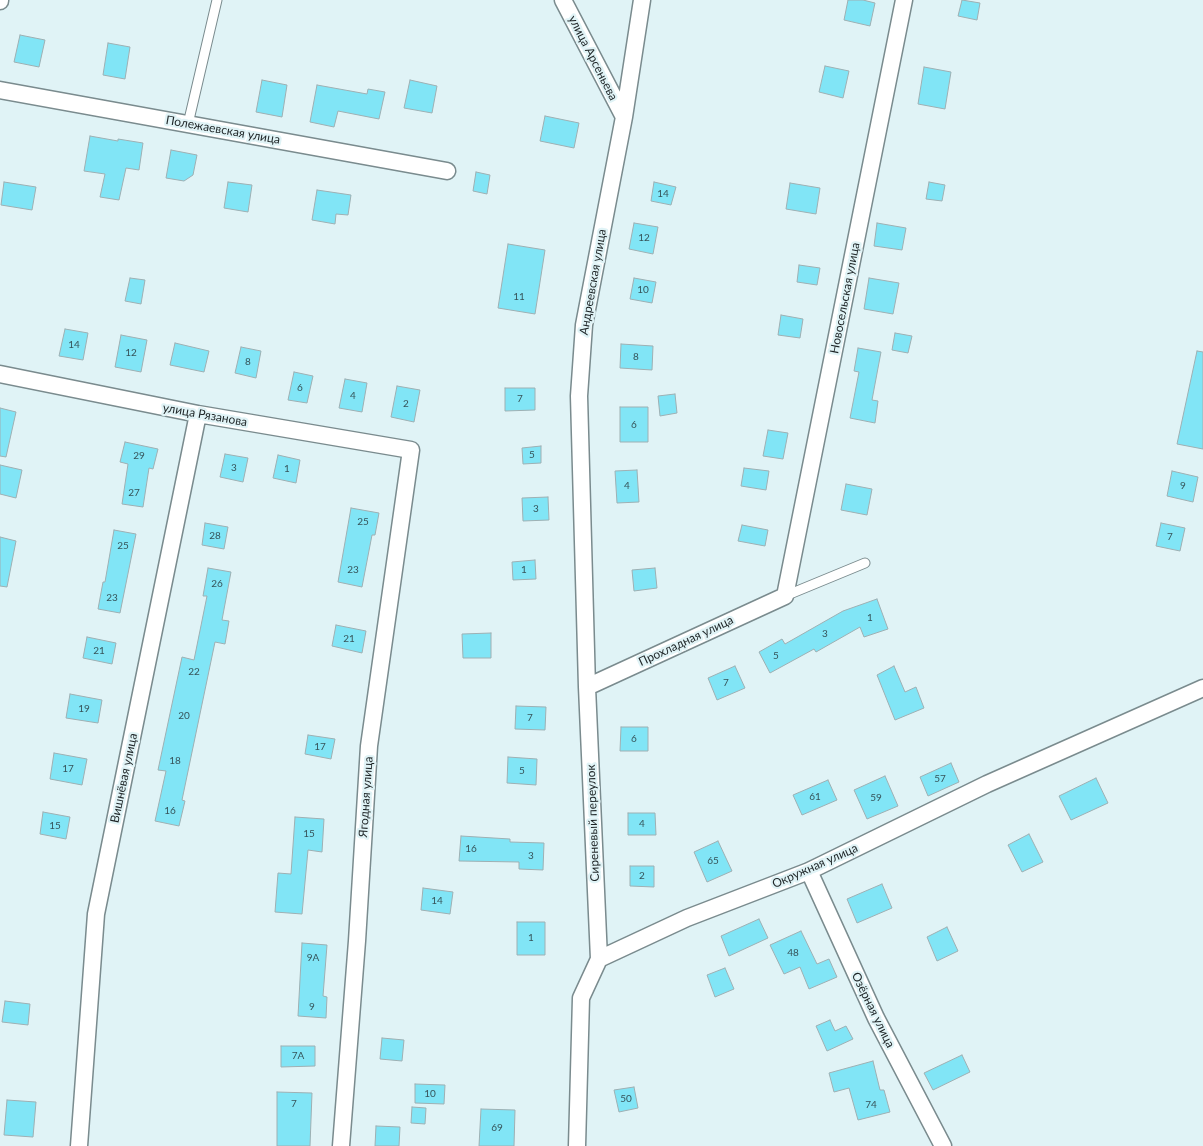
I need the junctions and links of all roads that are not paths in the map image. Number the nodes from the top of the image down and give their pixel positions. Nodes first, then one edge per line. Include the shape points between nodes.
1 (217, 0) edge
2 (563, 0) edge
3 (642, 0) edge
4 (904, 0) edge
5 (0, 90) edge
6 (624, 117) junction
7 (188, 124) junction
8 (447, 171) dead end
9 (0, 374) edge
10 (198, 414) junction
11 (411, 450) joint
12 (865, 563) dead end
13 (785, 596) junction
14 (587, 687) junction
15 (1203, 688) edge
16 (809, 871) junction
17 (599, 959) junction
18 (79, 1146) edge
19 (341, 1146) edge
20 (577, 1146) edge
21 (943, 1146) edge

1 - 7 lane
2 - 6 street, улица Арсеньева
3 - 6 street, Андреевская улица
4 - 13 street, Новосельская улица
5 - 7 street, Полежаевская улица
6 - 14 street, Андреевская улица via 584,325 579,396
7 - 8 street, Полежаевская улица
9 - 10 street, улица Рязанова
10 - 11 street, улица Рязанова
10 - 18 street, Вишнёвая улица via 96,914
11 - 19 street, Ягодная улица via 369,746
12 - 13 lane
13 - 14 street, Прохладная улица
14 - 17 street, Сиреневый переулок
15 - 16 street, Окружная улица via 987,784
16 - 17 street, Окружная улица via 688,918
16 - 21 street, Озёрная улица via 876,1018
17 - 20 street via 581,998

